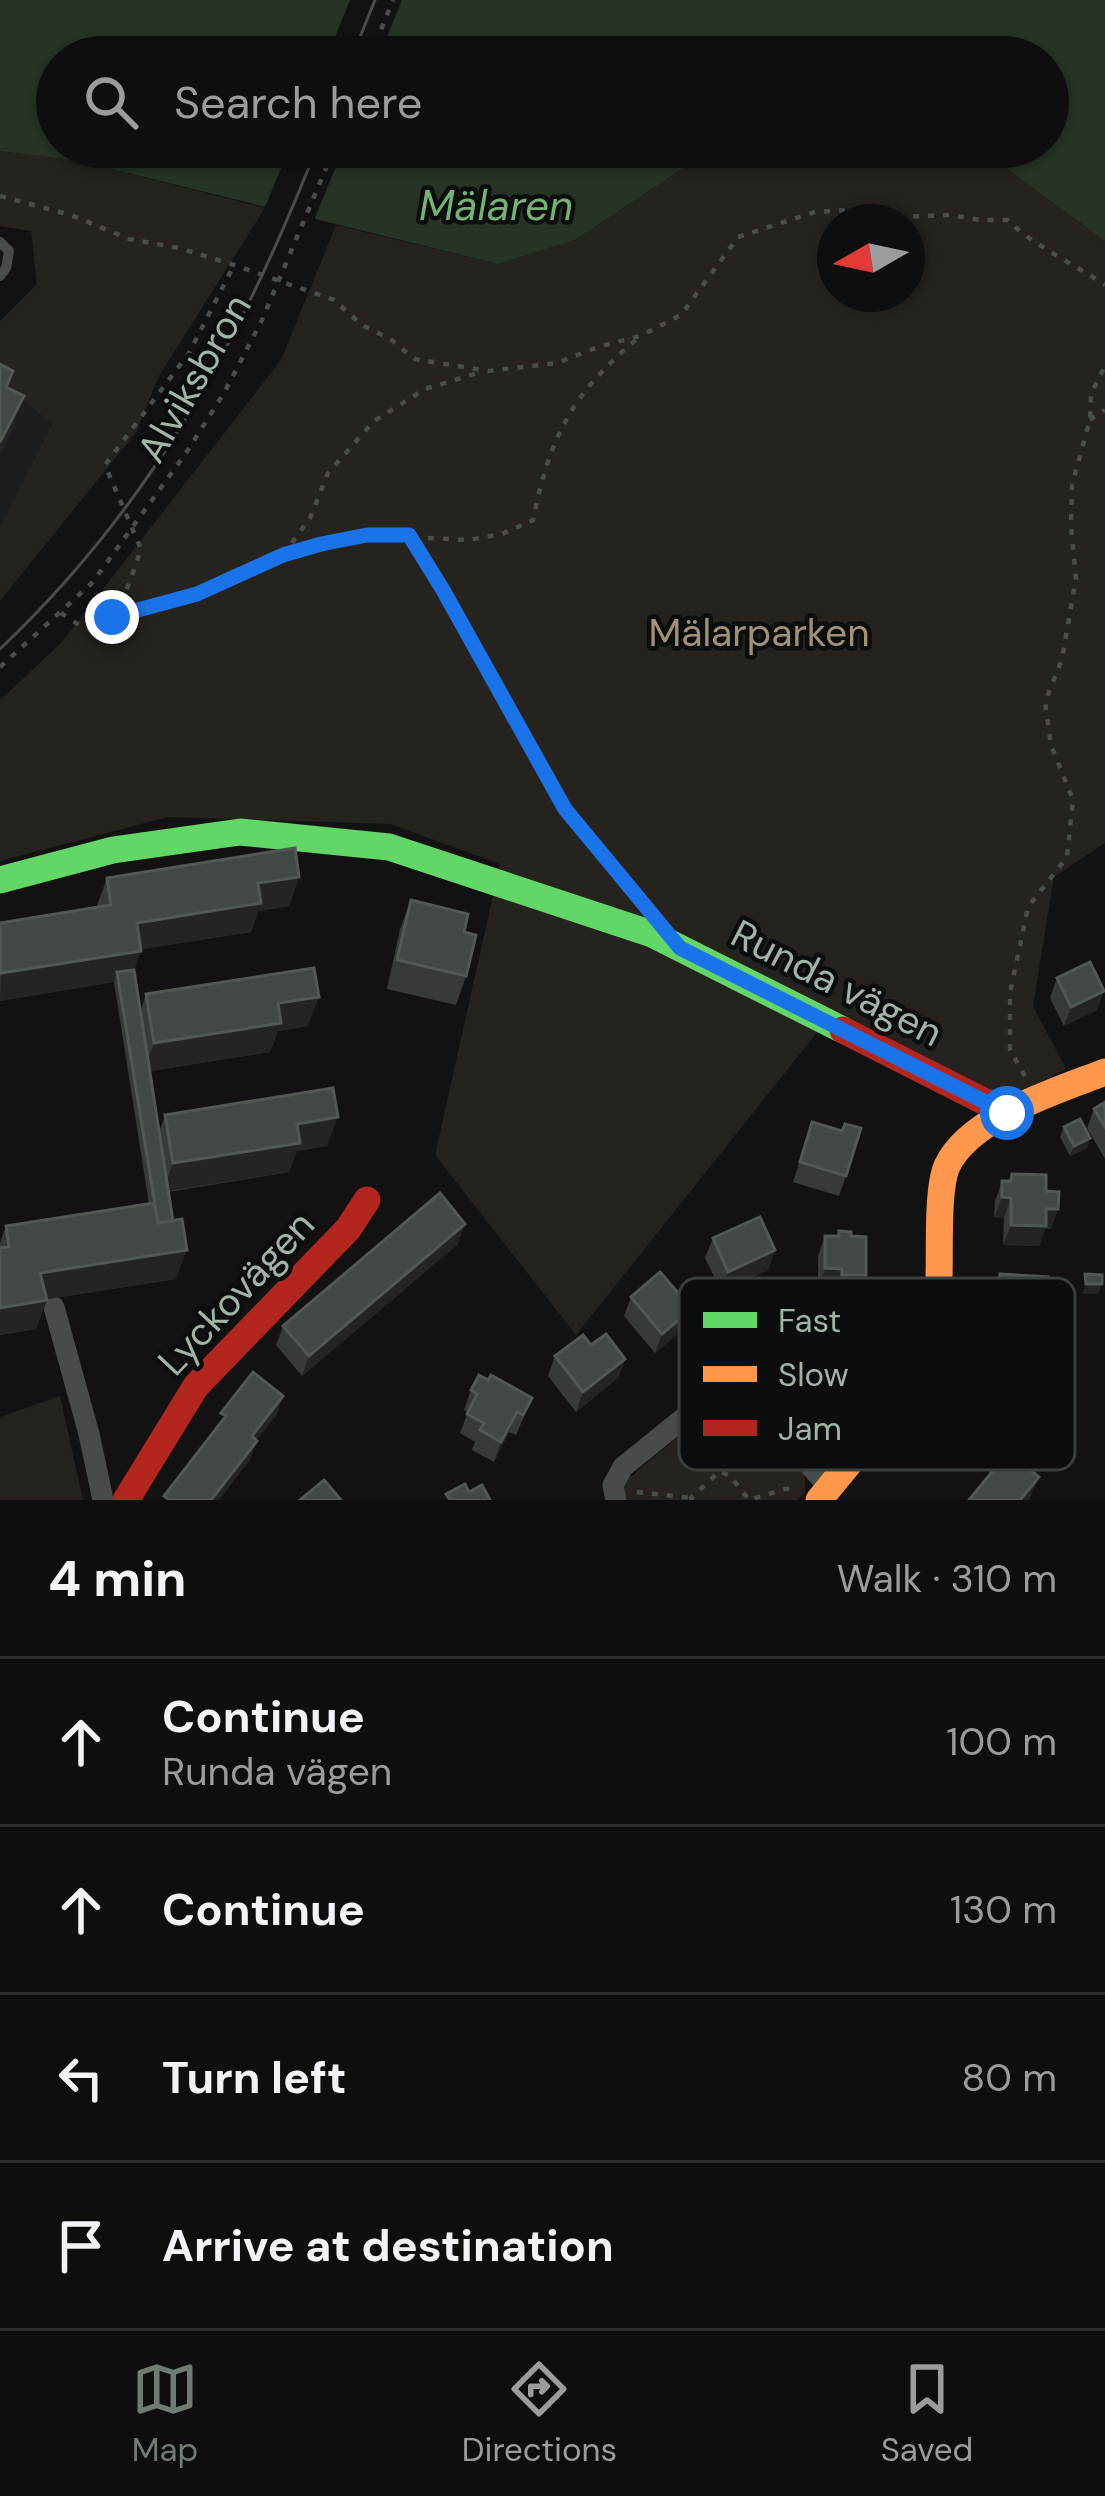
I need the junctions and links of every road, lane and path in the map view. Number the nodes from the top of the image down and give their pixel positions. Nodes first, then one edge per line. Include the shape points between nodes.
1 (393, 0) edge
2 (378, 36) edge
3 (326, 168) edge
4 (0, 196) edge
5 (0, 242) edge
6 (234, 265) junction
7 (0, 276) edge
8 (1105, 285) edge
9 (640, 336) junction
10 (1105, 365) edge
11 (488, 370) junction
12 (1105, 410) edge
13 (1090, 420) junction
14 (409, 535) junction
15 (283, 555) junction
16 (61, 613) junction
17 (112, 617) junction
18 (0, 667) edge
19 (0, 880) edge
20 (643, 904) dead end
21 (1105, 1072) edge
22 (1039, 1100) junction
23 (1007, 1113) junction
24 (367, 1200) dead end
25 (939, 1278) edge
26 (54, 1307) dead end
27 (679, 1422) edge
28 (720, 1471) joint
29 (816, 1492) edge
30 (615, 1495) edge
31 (692, 1499) edge
32 (104, 1500) edge
33 (125, 1500) edge

1 - 2 path
3 - 16 path, Alviksbron via 224,393 139,521
4 - 6 path
5 - 7 lane via 9,250
6 - 11 path via 334,300 416,358
6 - 17 path via 189,353 104,465 141,549
8 - 9 path via 1007,220 815,212 738,237 681,315
9 - 11 path via 557,363
9 - 14 path via 593,379 562,424 533,520 468,540
10 - 13 path
11 - 15 path via 425,389 374,421 328,472 310,518
12 - 13 path
13 - 22 path via 1072,485 1076,578 1062,659 1045,702 1051,745 1073,800 1067,857 1028,907 1010,993 1010,1050
14 - 15 path via 367,535
14 - 20 path via 565,809
15 - 17 path via 197,594
16 - 17 path via 86,628
16 - 18 path, Alviksbron
19 - 23 street, Runda vägen via 113,850 240,832 389,847 652,934
21 - 22 street
22 - 23 street
23 - 25 street via 976,1132 946,1167
24 - 33 street, Lyckovägen via 196,1386
26 - 32 street
27 - 30 street via 623,1468
28 - 29 path via 749,1500 785,1489
28 - 31 path
30 - 31 path

